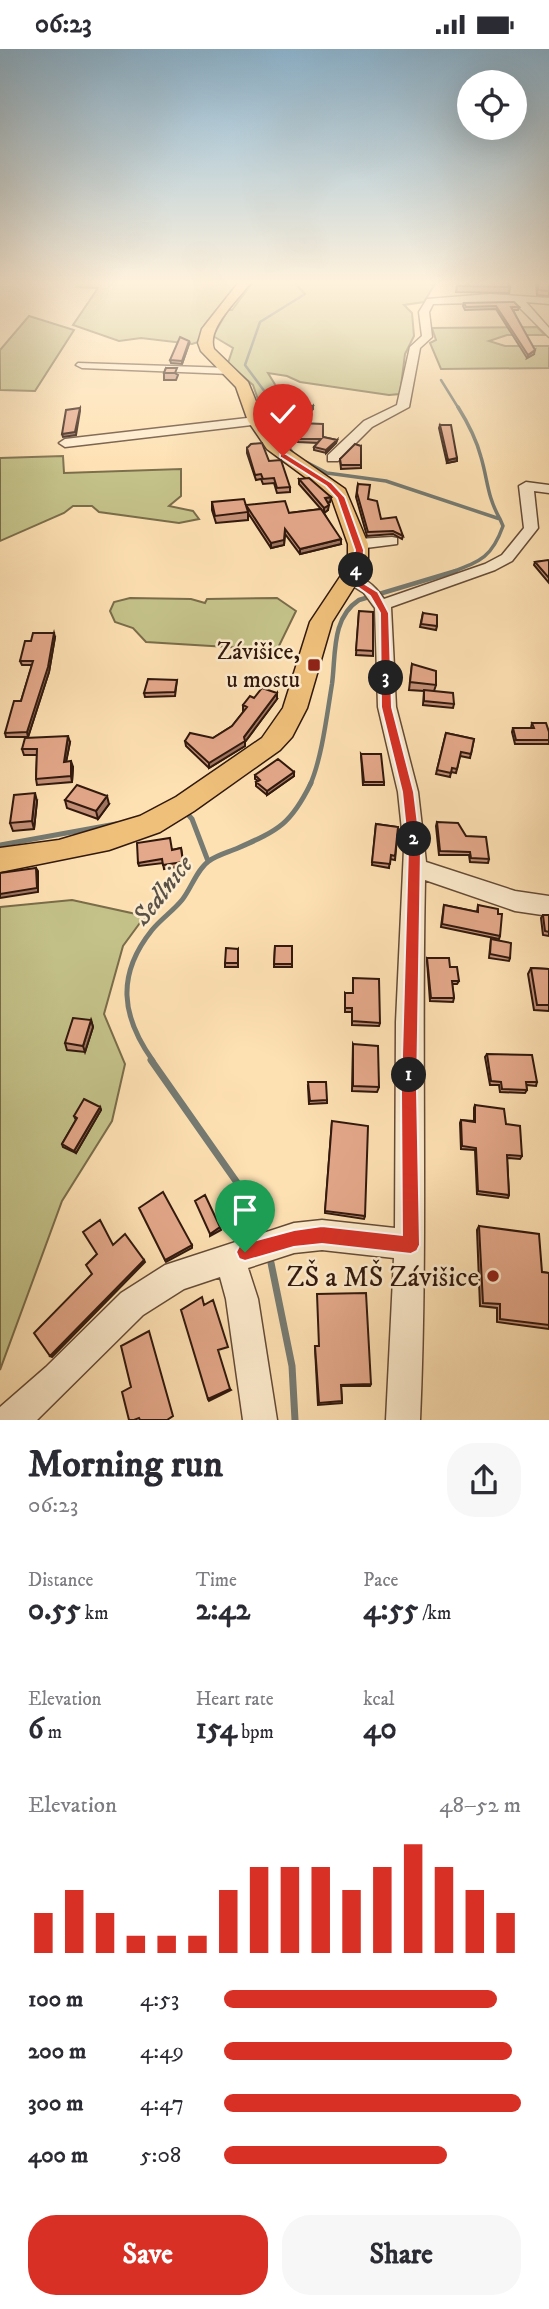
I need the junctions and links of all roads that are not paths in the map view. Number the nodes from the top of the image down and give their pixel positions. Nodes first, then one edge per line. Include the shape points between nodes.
1 (207, 346) edge
2 (416, 346) edge
3 (82, 365) dead end
4 (230, 371) junction
5 (256, 421) junction
6 (65, 443) dead end
7 (333, 458) dead end
8 (549, 489) edge
9 (392, 541) dead end
10 (358, 544) junction
11 (358, 583) junction
12 (381, 603) junction
13 (0, 860) edge
14 (415, 867) junction
15 (549, 906) edge
16 (411, 1245) junction
17 (237, 1255) junction
18 (11, 1420) edge
19 (260, 1420) edge
20 (403, 1420) edge

1 - 4 main road
2 - 7 street via 404,407 368,424
3 - 4 street
4 - 5 main road via 246,389
5 - 6 street
5 - 10 main road via 283,456 339,493
8 - 12 street via 526,487 531,528 507,558
9 - 10 street
10 - 11 main road
11 - 12 street
11 - 13 main road via 321,622 295,708 283,731 262,751 150,824 109,839
12 - 14 street via 387,707 410,802
14 - 15 street via 515,901
14 - 16 street via 409,1049
16 - 17 street via 322,1235
16 - 20 street
17 - 18 street via 176,1276 132,1304 58,1380
17 - 19 street

